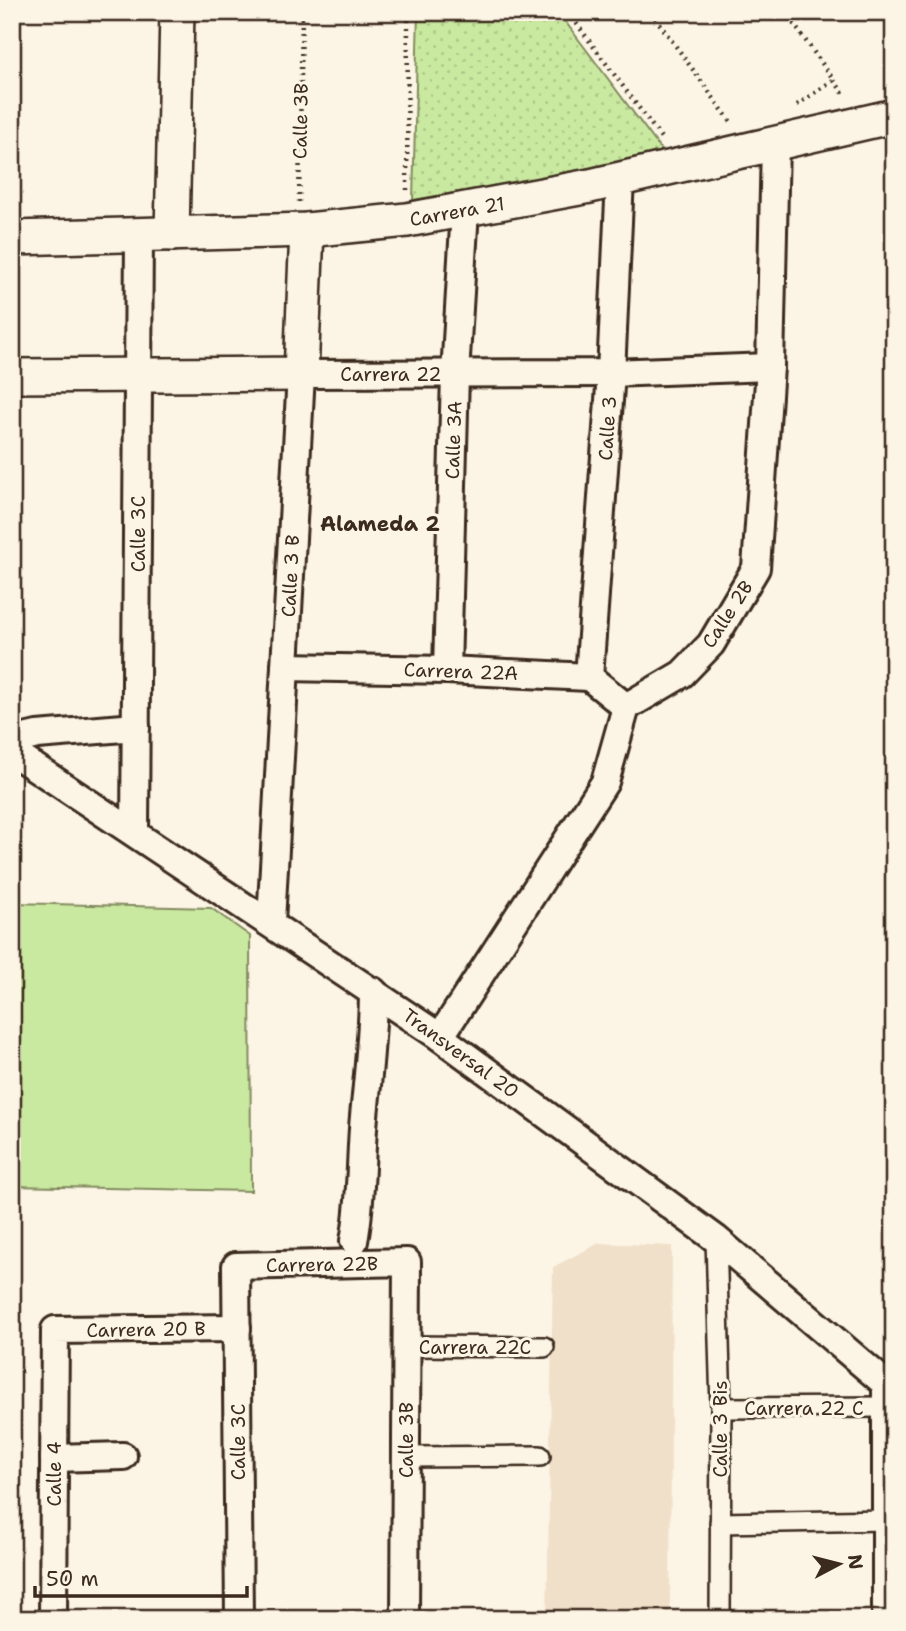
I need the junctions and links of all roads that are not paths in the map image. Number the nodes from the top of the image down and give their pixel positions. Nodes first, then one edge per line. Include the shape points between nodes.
1 (177, 12) edge
2 (879, 119) edge
3 (762, 146) junction
4 (620, 179) junction
5 (465, 210) junction
6 (302, 230) junction
7 (139, 234) junction
8 (172, 234) junction
9 (12, 238) edge
10 (770, 367) junction
11 (611, 373) junction
12 (301, 374) junction
13 (455, 374) junction
14 (12, 376) edge
15 (139, 376) junction
16 (285, 667) junction
17 (447, 670) junction
18 (589, 677) junction
19 (626, 707) junction
20 (136, 727) junction
21 (12, 741) edge
22 (12, 752) edge
23 (135, 833) junction
24 (271, 922) junction
25 (373, 991) junction
26 (440, 1037) junction
27 (716, 1239) junction
28 (354, 1241) dead end
29 (407, 1262) joint
30 (236, 1266) joint
31 (237, 1328) junction
32 (55, 1330) joint
33 (407, 1346) junction
34 (544, 1347) dead end
35 (887, 1396) junction
36 (721, 1408) junction
37 (123, 1456) dead end
38 (540, 1456) dead end
39 (406, 1457) junction
40 (54, 1458) junction
41 (886, 1520) junction
42 (720, 1523) junction
43 (53, 1619) edge
44 (239, 1619) edge
45 (405, 1619) edge
46 (720, 1619) edge
47 (886, 1619) edge

1 - 8 street
2 - 3 street, Carrera 21
3 - 4 street, Carrera 21
3 - 10 street, Calle 2B
4 - 5 street, Carrera 21
4 - 11 street, Calle 3
5 - 6 street, Carrera 21
5 - 13 street, Calle 3A
6 - 8 street, Carrera 21
6 - 12 street, Calle 3 B
7 - 8 street, Carrera 21
7 - 9 street, Carrera 21
7 - 15 street, Calle 3C
10 - 11 street, Carrera 22
10 - 19 street, Calle 2B via 756,568 711,644 682,674
11 - 13 street, Carrera 22
11 - 18 street, Calle 3
12 - 13 street, Carrera 22
12 - 15 street, Carrera 22
12 - 16 street, Calle 3 B
13 - 17 street, Calle 3A
14 - 15 street, Carrera 22
15 - 20 street, Calle 3C
16 - 17 street, Carrera 22A
16 - 24 street, Calle 3 B
17 - 18 street, Carrera 22A
18 - 19 street
19 - 26 street via 605,782
20 - 21 street
20 - 23 street, Calle 3C
22 - 23 street, Transversal 20
23 - 24 street, Transversal 20
24 - 25 street, Transversal 20
25 - 26 street, Transversal 20
25 - 28 street
26 - 27 street, Transversal 20
27 - 35 street, Transversal 20
27 - 36 street, Calle 3 Bis
29 - 30 street, Carrera 22B
29 - 33 street, Calle 3B
30 - 31 street, Calle 3C
31 - 32 street, Carrera 20 B
31 - 44 street, Calle 3C
32 - 40 street, Calle 4
33 - 34 street, Carrera 22C
33 - 39 street, Calle 3B
35 - 36 street, Carrera 22 C
35 - 41 street
36 - 42 street, Calle 3 Bis
37 - 40 street
38 - 39 street
39 - 45 street, Calle 3B
40 - 43 street, Calle 4
41 - 42 street
41 - 47 street
42 - 46 street, Calle 3 Bis

